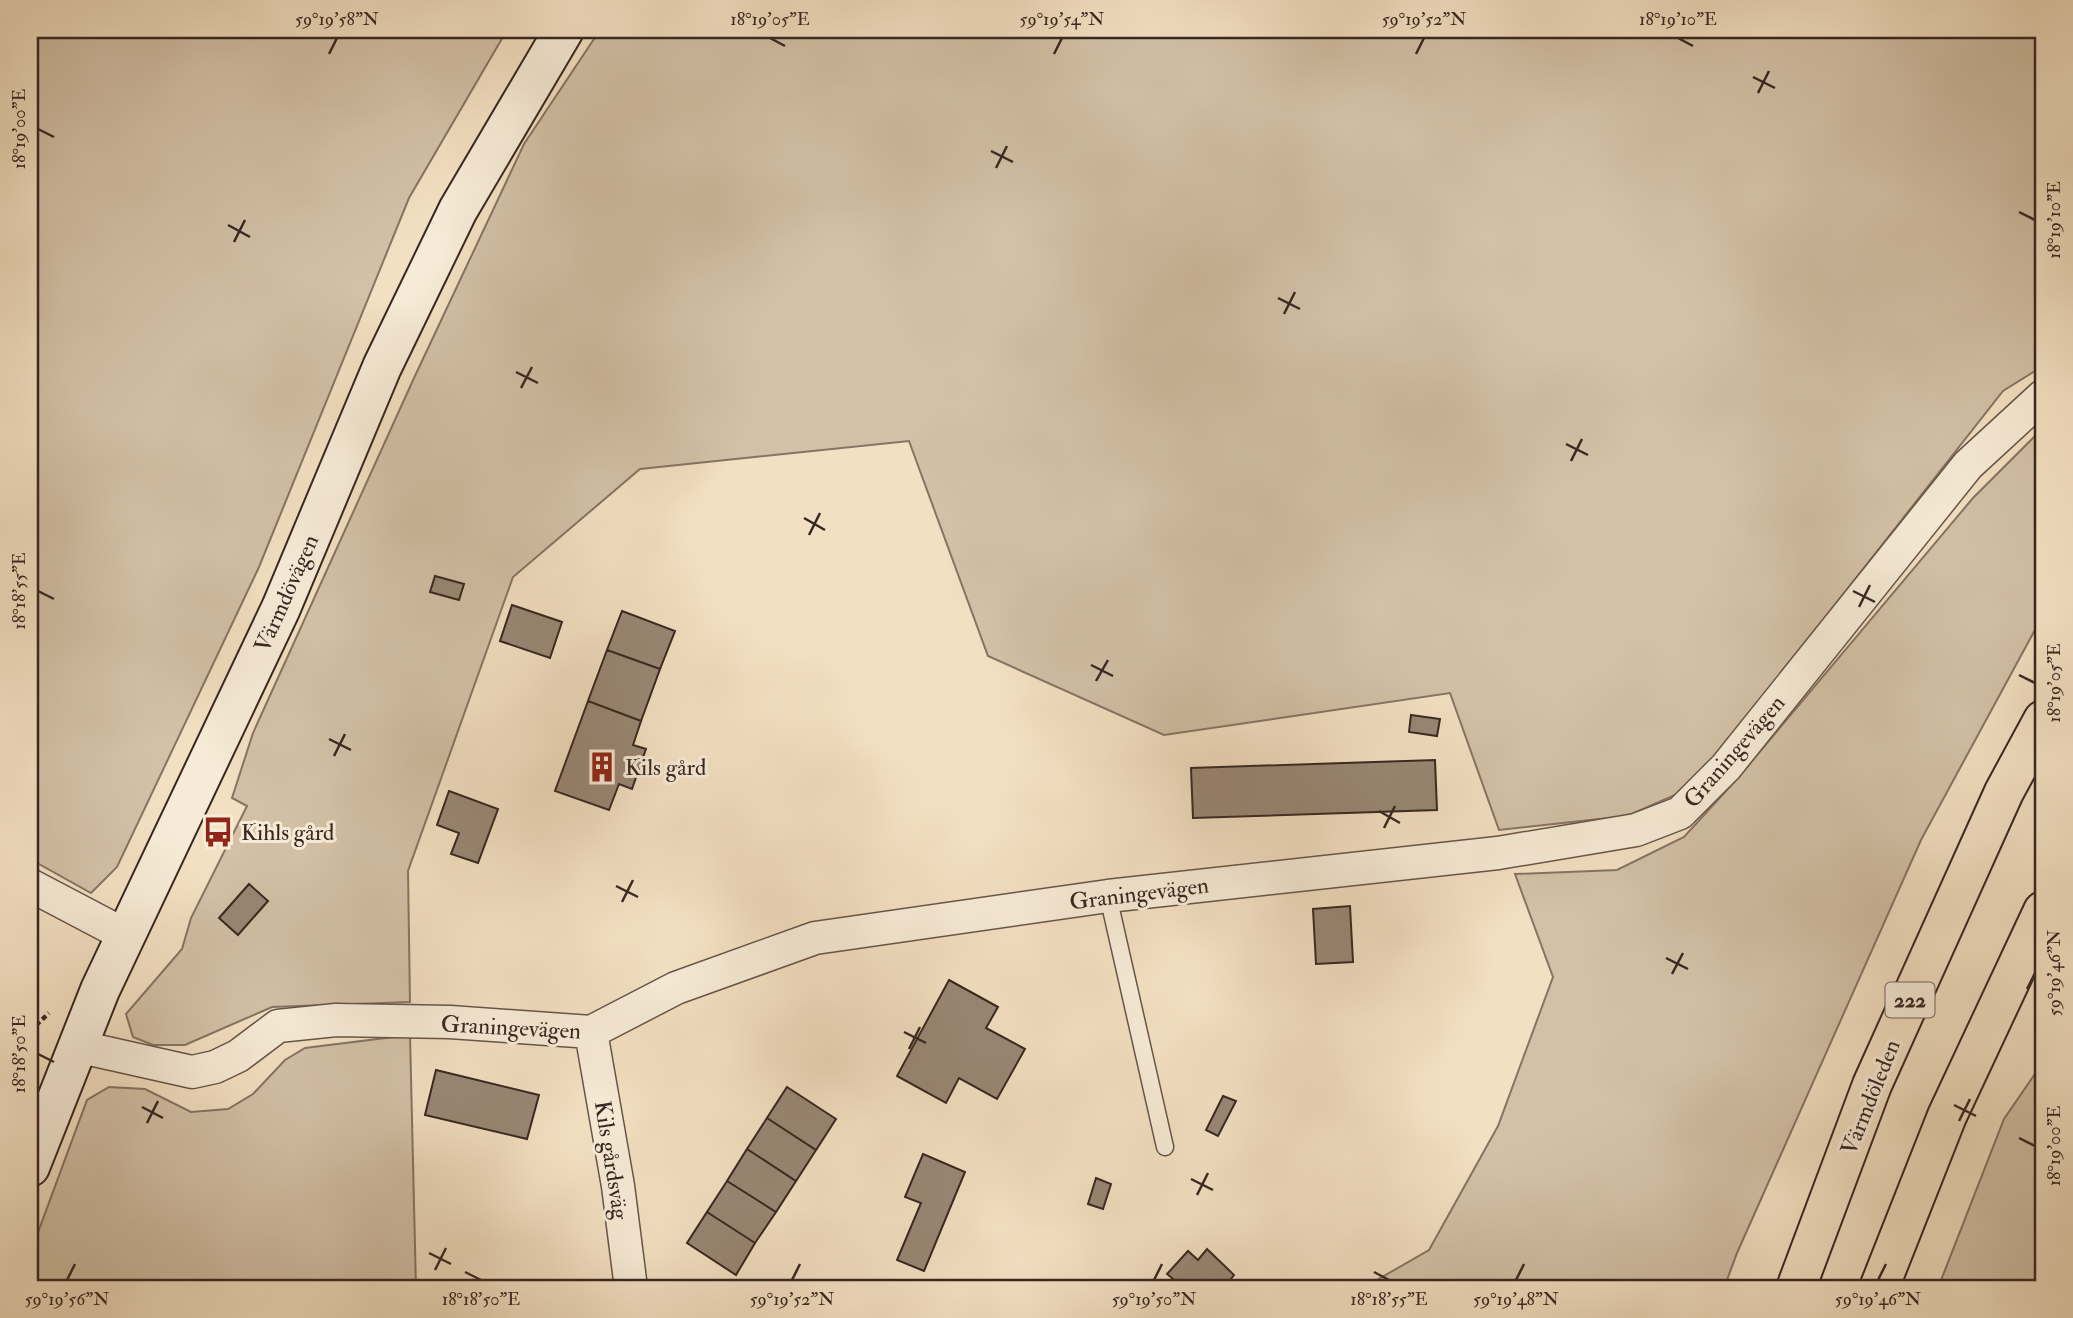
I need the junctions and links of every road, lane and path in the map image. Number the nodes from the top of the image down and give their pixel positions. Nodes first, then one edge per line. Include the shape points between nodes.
1 (564, 30) edge
2 (2043, 396) edge
3 (2043, 720) edge
4 (30, 885) edge
5 (1108, 896) junction
6 (2043, 911) edge
7 (125, 934) junction
8 (591, 1032) junction
9 (76, 1046) junction
10 (1165, 1147) dead end
11 (30, 1167) edge
12 (631, 1288) edge
13 (1796, 1288) edge
14 (1879, 1288) edge

1 - 7 main road, Värmdövägen via 458,211 382,367 281,608
2 - 5 street, Graningevägen via 1968,465 1726,767 1680,813 1636,830 1498,853
3 - 13 highway, Värmdöleden / 222 via 2004,792 1872,1085
4 - 7 street
5 - 8 street, Graningevägen via 815,938 676,988
5 - 10 lane
6 - 14 highway via 1947,1116
7 - 9 main road, Värmdövägen
8 - 9 street, Graningevägen via 450,1022 290,1024 278,1026 215,1067 192,1072
8 - 12 street, Kils gårdsväg
9 - 11 main road, Värmdövägen

